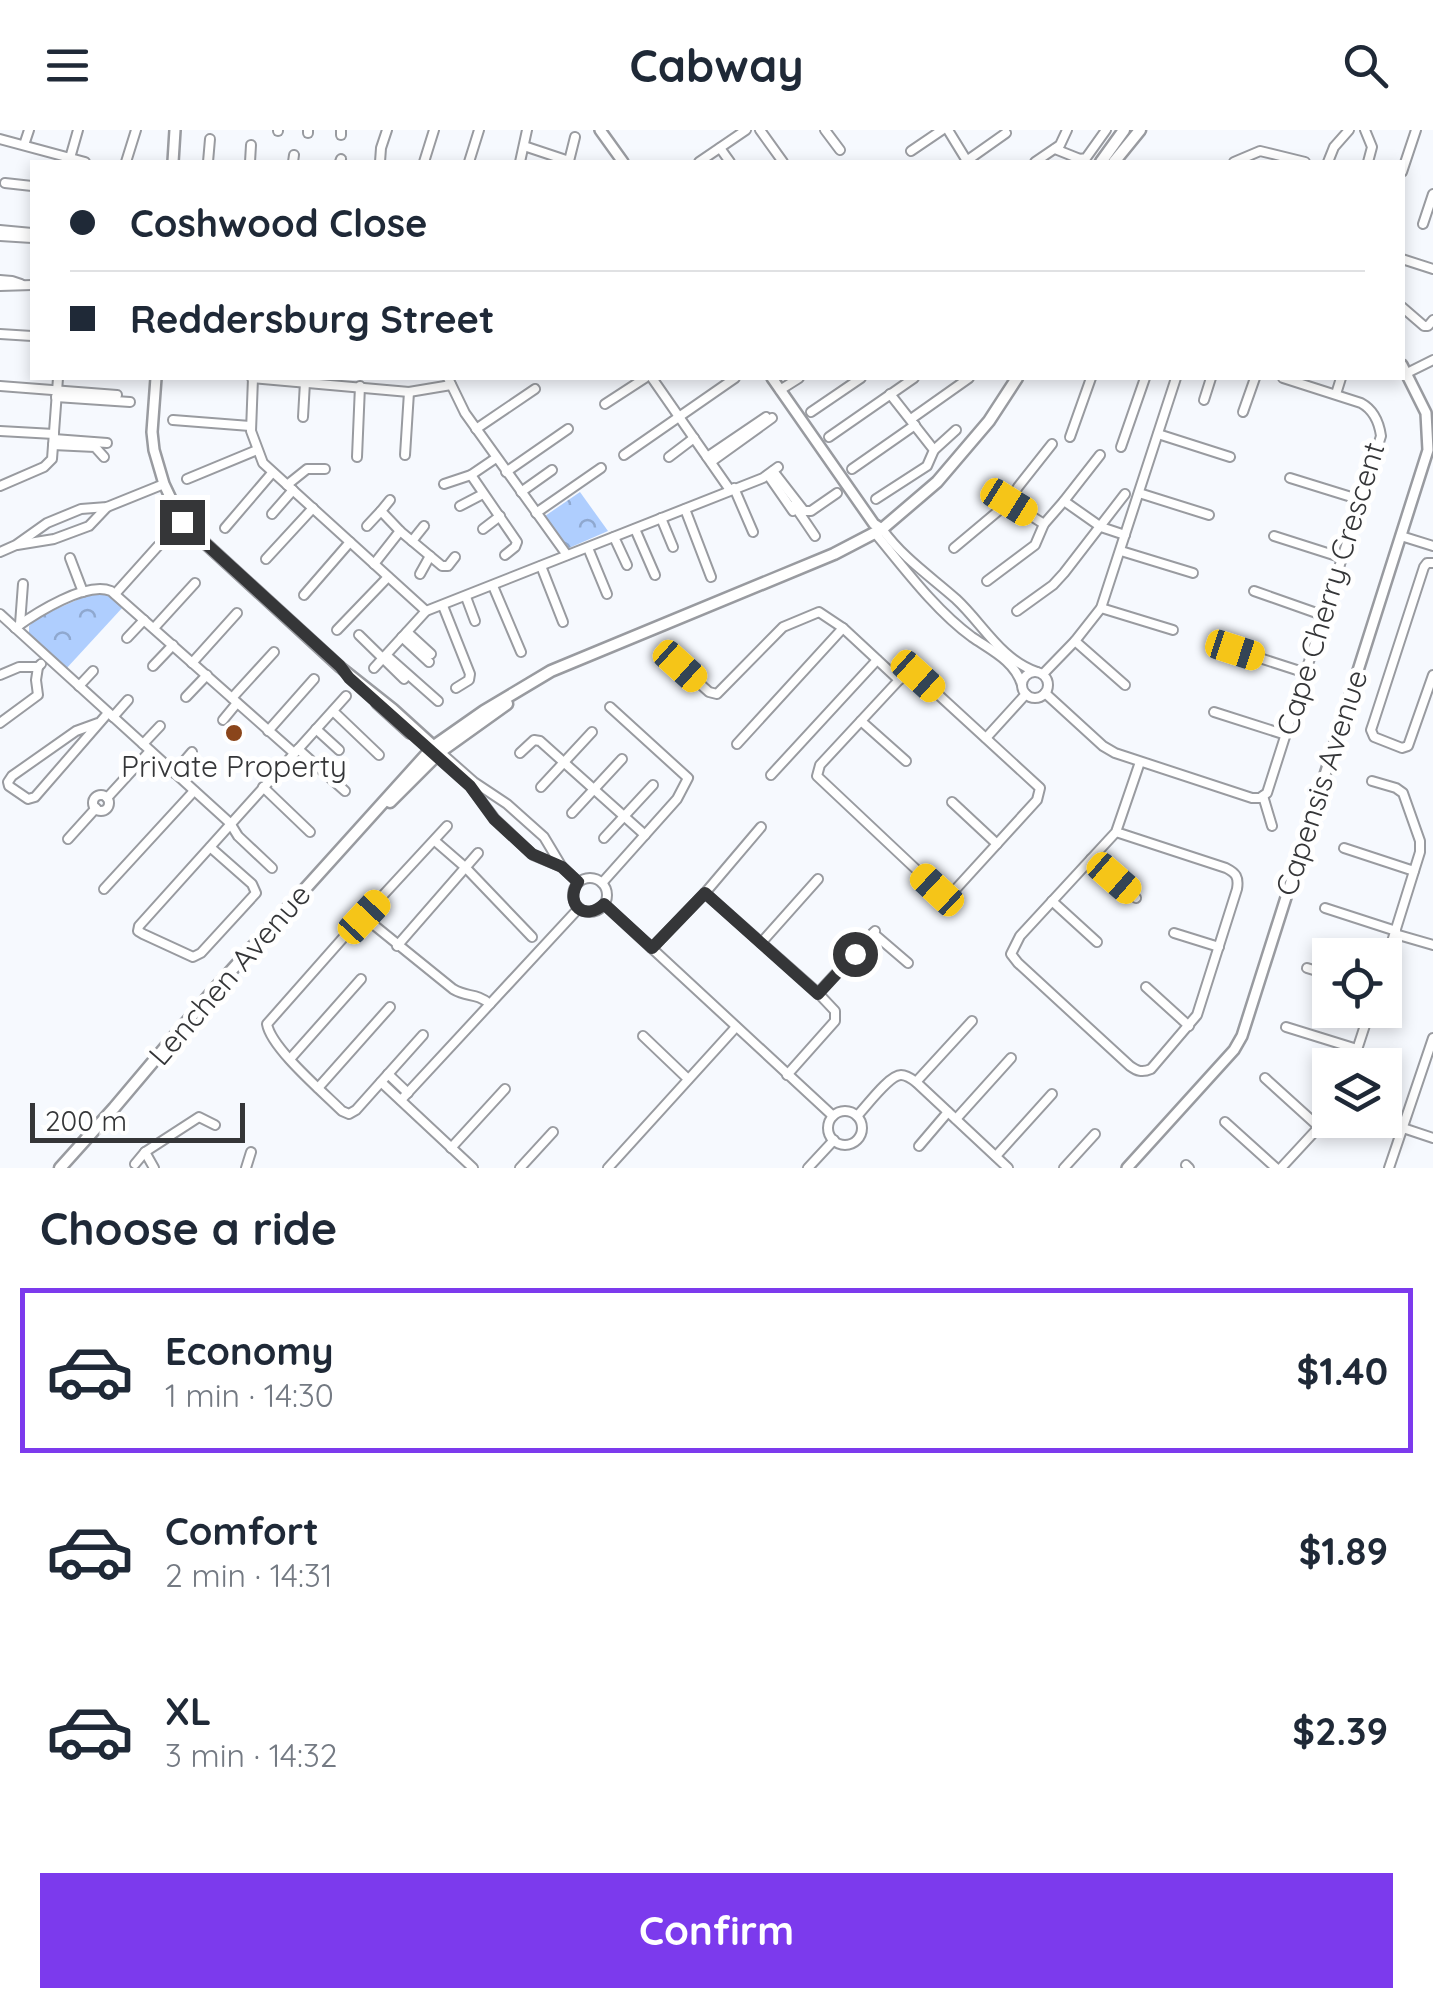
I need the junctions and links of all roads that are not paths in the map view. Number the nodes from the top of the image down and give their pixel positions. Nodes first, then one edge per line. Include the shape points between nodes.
1 (26, 130) edge
2 (78, 130) edge
3 (136, 130) edge
4 (175, 130) edge
5 (388, 130) edge
6 (434, 130) edge
7 (479, 130) edge
8 (527, 130) edge
9 (600, 130) edge
10 (720, 130) edge
11 (746, 130) edge
12 (760, 130) edge
13 (826, 130) edge
14 (945, 130) edge
15 (1067, 130) edge
16 (1106, 130) edge
17 (1124, 130) edge
18 (1140, 130) edge
19 (1349, 130) edge
20 (1365, 130) edge
21 (1416, 130) edge
22 (1006, 133) dead end
23 (575, 136) dead end
24 (0, 138) edge
25 (210, 139) dead end
26 (22, 145) junction
27 (251, 145) dead end
28 (524, 146) junction
29 (720, 148) junction
30 (1055, 149) junction
31 (840, 150) dead end
32 (911, 151) dead end
33 (73, 160) edge
34 (127, 160) edge
35 (172, 160) edge
36 (208, 160) edge
37 (250, 160) edge
38 (380, 160) edge
39 (425, 160) edge
40 (470, 160) edge
41 (520, 160) edge
42 (563, 160) edge
43 (569, 160) edge
44 (622, 160) edge
45 (702, 160) edge
46 (719, 160) edge
47 (729, 160) edge
48 (781, 160) edge
49 (965, 160) edge
50 (969, 160) edge
51 (1045, 160) edge
52 (1102, 160) edge
53 (1116, 160) edge
54 (1239, 160) edge
55 (1296, 160) edge
56 (1329, 160) edge
57 (1369, 160) edge
58 (1405, 163) edge
59 (5, 183) dead end
60 (30, 186) edge
61 (1433, 194) edge
62 (1423, 224) dead end
63 (0, 233) edge
64 (30, 235) edge
65 (1405, 260) edge
66 (1433, 269) edge
67 (0, 283) edge
68 (30, 285) edge
69 (1405, 310) edge
70 (1433, 320) edge
71 (0, 334) edge
72 (30, 336) edge
73 (1433, 360) edge
74 (1405, 369) edge
75 (156, 380) edge
76 (253, 380) edge
77 (289, 380) edge
78 (388, 380) edge
79 (646, 380) edge
80 (651, 380) edge
81 (732, 380) edge
82 (773, 380) edge
83 (796, 380) edge
84 (858, 380) edge
85 (890, 380) edge
86 (911, 380) edge
87 (966, 380) edge
88 (1091, 380) edge
89 (1143, 380) edge
90 (1175, 380) edge
91 (1209, 380) edge
92 (1256, 380) edge
93 (1256, 380) edge
94 (1340, 380) edge
95 (333, 381) edge
96 (449, 381) edge
97 (1014, 381) edge
98 (305, 382) junction
99 (1310, 382) edge
100 (0, 383) edge
101 (360, 386) junction
102 (57, 388) edge
103 (387, 388) junction
104 (535, 389) dead end
105 (780, 390) junction
106 (412, 392) junction
107 (894, 392) junction
108 (1336, 394) junction
109 (117, 395) dead end
110 (1204, 400) dead end
111 (130, 402) dead end
112 (1251, 402) dead end
113 (605, 404) dead end
114 (811, 412) dead end
115 (1243, 412) dead end
116 (679, 416) junction
117 (771, 416) dead end
118 (303, 417) dead end
119 (173, 420) dead end
120 (913, 422) junction
121 (250, 426) junction
122 (476, 429) junction
123 (568, 429) dead end
124 (956, 430) dead end
125 (0, 431) edge
126 (1158, 434) junction
127 (829, 437) dead end
128 (1070, 437) dead end
129 (694, 438) junction
130 (730, 438) dead end
131 (54, 439) junction
132 (108, 442) dead end
133 (1052, 444) dead end
134 (533, 447) dead end
135 (1122, 447) dead end
136 (257, 450) junction
137 (934, 450) junction
138 (407, 452) dead end
139 (624, 455) dead end
140 (1100, 455) dead end
141 (104, 457) dead end
142 (357, 457) dead end
143 (669, 457) dead end
144 (708, 457) junction
145 (1230, 457) dead end
146 (496, 458) junction
147 (325, 468) dead end
148 (601, 468) dead end
149 (852, 468) dead end
150 (505, 470) junction
151 (552, 470) dead end
152 (773, 471) junction
153 (272, 473) junction
154 (471, 475) junction
155 (1290, 478) dead end
156 (187, 479) dead end
157 (164, 484) junction
158 (444, 484) dead end
159 (0, 486) edge
160 (290, 488) junction
161 (732, 489) junction
162 (521, 492) junction
163 (837, 493) dead end
164 (1138, 493) junction
165 (483, 494) junction
166 (1125, 494) dead end
167 (876, 499) dead end
168 (390, 500) dead end
169 (1361, 500) junction
170 (1064, 501) junction
171 (1009, 502) junction
172 (460, 506) dead end
173 (107, 507) junction
174 (313, 508) junction
175 (685, 509) junction
176 (381, 511) junction
177 (536, 513) junction
178 (72, 514) junction
179 (272, 514) dead end
180 (500, 516) junction
181 (1209, 516) dead end
182 (661, 518) junction
183 (801, 523) dead end
184 (1044, 524) junction
185 (367, 526) dead end
186 (424, 526) dead end
187 (1100, 526) junction
188 (225, 528) dead end
189 (79, 529) junction
190 (483, 529) dead end
191 (636, 529) junction
192 (877, 529) junction
193 (400, 531) junction
194 (753, 532) dead end
195 (1125, 535) junction
196 (814, 536) dead end
197 (1274, 536) dead end
198 (1401, 536) junction
199 (614, 538) junction
200 (412, 541) junction
201 (350, 542) junction
202 (16, 545) junction
203 (158, 546) dead end
204 (673, 546) dead end
205 (1433, 546) edge
206 (954, 548) dead end
207 (586, 549) junction
208 (1120, 551) junction
209 (0, 552) edge
210 (505, 555) dead end
211 (567, 555) junction
212 (430, 556) junction
213 (455, 557) dead end
214 (70, 558) dead end
215 (1343, 558) junction
216 (266, 559) dead end
217 (1433, 563) edge
218 (374, 564) junction
219 (541, 566) junction
220 (626, 566) dead end
221 (1193, 573) dead end
222 (420, 574) dead end
223 (655, 575) dead end
224 (388, 576) junction
225 (712, 578) dead end
226 (988, 581) dead end
227 (196, 583) dead end
228 (597, 583) dead end
229 (23, 584) dead end
230 (491, 587) junction
231 (1254, 591) dead end
232 (83, 592) junction
233 (115, 594) junction
234 (606, 594) dead end
235 (304, 595) dead end
236 (466, 597) junction
237 (956, 599) junction
238 (445, 605) junction
239 (1101, 608) junction
240 (426, 612) junction
241 (943, 612) junction
242 (1017, 612) dead end
243 (0, 614) edge
244 (237, 614) dead end
245 (1325, 616) junction
246 (144, 620) junction
247 (475, 621) dead end
248 (563, 622) dead end
249 (18, 627) junction
250 (154, 628) junction
251 (843, 628) junction
252 (337, 630) dead end
253 (1173, 630) dead end
254 (404, 634) junction
255 (360, 635) dead end
256 (127, 638) dead end
257 (1075, 641) junction
258 (173, 645) junction
259 (517, 650) dead end
260 (1235, 650) dead end
261 (274, 652) dead end
262 (466, 655) dead end
263 (384, 657) junction
264 (48, 658) junction
265 (430, 658) dead end
266 (877, 660) junction
267 (192, 662) junction
268 (154, 666) dead end
269 (680, 666) dead end
270 (38, 667) junction
271 (374, 668) dead end
272 (93, 671) dead end
273 (1040, 673) junction
274 (1306, 673) junction
275 (1433, 674) edge
276 (0, 675) edge
277 (206, 675) junction
278 (404, 679) dead end
279 (314, 680) dead end
280 (898, 680) junction
281 (1125, 685) dead end
282 (79, 686) junction
283 (456, 688) dead end
284 (1024, 690) junction
285 (1045, 693) junction
286 (186, 696) dead end
287 (346, 696) dead end
288 (128, 700) dead end
289 (235, 700) junction
290 (438, 701) dead end
291 (610, 708) dead end
292 (332, 711) junction
293 (1214, 712) dead end
294 (111, 715) junction
295 (224, 720) dead end
296 (861, 721) junction
297 (0, 723) edge
298 (98, 723) junction
299 (160, 726) dead end
300 (316, 728) junction
301 (268, 731) junction
302 (592, 732) dead end
303 (1286, 735) junction
304 (986, 738) junction
305 (736, 744) dead end
306 (146, 747) junction
307 (340, 750) dead end
308 (296, 751) junction
309 (435, 751) junction
310 (192, 752) dead end
311 (520, 753) dead end
312 (379, 755) dead end
313 (622, 759) dead end
314 (906, 761) dead end
315 (564, 762) junction
316 (1140, 762) junction
317 (174, 773) junction
318 (771, 775) dead end
319 (1372, 781) dead end
320 (653, 785) dead end
321 (263, 786) junction
322 (541, 787) dead end
323 (594, 790) junction
324 (194, 791) junction
325 (345, 792) dead end
326 (1262, 797) junction
327 (952, 802) dead end
328 (572, 813) dead end
329 (518, 815) junction
330 (624, 816) junction
331 (230, 824) junction
332 (448, 826) dead end
333 (1272, 826) dead end
334 (761, 828) dead end
335 (506, 829) junction
336 (535, 831) junction
337 (310, 832) dead end
338 (1116, 832) junction
339 (644, 835) junction
340 (604, 838) dead end
341 (68, 839) dead end
342 (436, 840) junction
343 (997, 844) junction
344 (524, 845) junction
345 (210, 846) junction
346 (1344, 848) dead end
347 (478, 854) dead end
348 (1091, 859) junction
349 (465, 867) junction
350 (562, 867) junction
351 (272, 868) dead end
352 (1414, 871) junction
353 (818, 879) dead end
354 (578, 882) junction
355 (602, 883) junction
356 (104, 889) dead end
357 (705, 893) junction
358 (1136, 898) dead end
359 (1052, 901) junction
360 (604, 904) junction
361 (579, 908) junction
362 (1325, 908) dead end
363 (364, 917) junction
364 (1174, 932) dead end
365 (1396, 932) junction
366 (532, 937) dead end
367 (1394, 938) edge
368 (761, 942) junction
369 (1097, 942) dead end
370 (1433, 945) edge
371 (397, 946) junction
372 (1219, 947) junction
373 (652, 948) junction
374 (908, 963) dead end
375 (1307, 968) dead end
376 (1312, 970) edge
377 (361, 979) dead end
378 (1146, 988) dead end
379 (818, 994) junction
380 (390, 1007) dead end
381 (487, 1008) junction
382 (972, 1021) dead end
383 (1189, 1026) junction
384 (736, 1027) junction
385 (1286, 1028) dead end
386 (423, 1034) dead end
387 (642, 1036) dead end
388 (1433, 1038) edge
389 (1351, 1048) edge
390 (1011, 1058) dead end
391 (290, 1059) junction
392 (1428, 1068) edge
393 (388, 1074) junction
394 (788, 1074) junction
395 (1265, 1078) dead end
396 (688, 1079) junction
397 (381, 1082) junction
398 (916, 1082) junction
399 (318, 1088) junction
400 (505, 1089) dead end
401 (1052, 1094) dead end
402 (405, 1097) junction
403 (948, 1112) junction
404 (833, 1116) junction
405 (858, 1116) junction
406 (956, 1120) junction
407 (1312, 1121) edge
408 (1225, 1122) dead end
409 (215, 1125) dead end
410 (1404, 1128) junction
411 (553, 1132) dead end
412 (1312, 1133) edge
413 (1095, 1134) dead end
414 (1433, 1138) edge
415 (834, 1140) junction
416 (919, 1146) dead end
417 (451, 1148) junction
418 (145, 1152) junction
419 (250, 1152) dead end
420 (996, 1156) junction
421 (816, 1160) junction
422 (135, 1164) dead end
423 (60, 1168) edge
424 (154, 1168) edge
425 (246, 1168) edge
426 (473, 1168) edge
427 (520, 1168) edge
428 (608, 1168) edge
429 (808, 1168) edge
430 (826, 1168) edge
431 (1008, 1168) edge
432 (1064, 1168) edge
433 (1127, 1168) edge
434 (1279, 1168) edge
435 (1389, 1168) edge

1 - 26 street
2 - 33 street
3 - 34 street
4 - 35 street
5 - 38 street
6 - 39 street
7 - 40 street
8 - 28 street
9 - 44 street
10 - 29 street
11 - 29 street
12 - 48 street
13 - 31 street
14 - 32 street
14 - 49 street
15 - 30 street
16 - 30 street via 1086,158
17 - 52 main road
18 - 53 main road
19 - 56 street
20 - 57 street
21 - 58 street
22 - 50 street
23 - 43 street
24 - 26 street
25 - 36 street
26 - 33 street
27 - 37 street
28 - 41 street
28 - 42 street
29 - 45 street
29 - 46 street
29 - 47 street
30 - 51 street
54 - 55 street via 1260,151
59 - 60 street
61 - 62 street
63 - 64 street
65 - 66 street
67 - 68 street
69 - 70 street via 1424,326
71 - 72 street
73 - 74 street
74 - 198 street, Capensis Avenue via 1426,413 1429,443
75 - 157 street via 152,438
76 - 121 street
77 - 98 street
78 - 103 street
79 - 113 street
80 - 116 street
81 - 116 street
82 - 105 street
83 - 105 street
84 - 114 street
85 - 107 street
86 - 107 street
87 - 120 street
88 - 128 street
89 - 135 street
90 - 126 street
91 - 110 street
92 - 112 street
93 - 115 street
94 - 108 street
95 - 98 street
95 - 101 street
96 - 106 street
96 - 122 street
97 - 192 main road, Lenchen Avenue via 956,462
98 - 118 street
99 - 108 street, Cape Cherry Crescent
100 - 102 street
101 - 103 street
101 - 142 street
102 - 109 street
102 - 111 street
102 - 131 street
103 - 106 street
104 - 122 street
105 - 192 street
106 - 138 street
107 - 120 street
107 - 127 street
108 - 169 street, Cape Cherry Crescent via 1369,407 1380,428
116 - 129 street
116 - 139 street
117 - 144 street
119 - 121 street
120 - 137 street
120 - 149 street
121 - 136 street
122 - 146 street
123 - 150 street
124 - 137 street
125 - 131 street
126 - 145 street
126 - 164 street
129 - 143 street
129 - 144 street
130 - 144 street
131 - 132 street
131 - 141 street via 95,447
131 - 159 street via 48,464
133 - 171 street
134 - 150 street
136 - 153 street
136 - 156 street
137 - 167 street via 927,466
140 - 170 street
144 - 161 street
146 - 150 street
146 - 154 street
147 - 160 street via 307,468
148 - 177 street
150 - 162 street
151 - 162 street
152 - 161 street
152 - 163 street via 804,511
152 - 183 street
152 - 196 street
153 - 160 street
153 - 188 street
154 - 158 street
154 - 165 street
155 - 169 street
157 - 173 street
157 - 309 street via 187,528
160 - 174 street
160 - 179 street
161 - 175 street
161 - 194 street
162 - 177 street
164 - 181 street
164 - 195 street
165 - 172 street
165 - 180 street
166 - 187 street
168 - 176 street
169 - 215 street, Cape Cherry Crescent
170 - 184 street
170 - 187 street
171 - 184 street
171 - 206 street
173 - 178 street
173 - 189 street
174 - 201 street
174 - 216 street
175 - 182 street
175 - 225 street
176 - 185 street
176 - 193 street
177 - 211 street
178 - 189 street
178 - 202 street
180 - 190 street
180 - 210 street via 518,542
182 - 191 street
182 - 204 street
184 - 226 street via 1035,544
186 - 200 street
187 - 195 street
187 - 242 street via 1053,584
189 - 202 street
191 - 199 street
191 - 223 street
192 - 237 street
192 - 241 street
192 - 309 main road, Lenchen Avenue via 834,554 552,672
193 - 200 street
193 - 218 street
195 - 208 street
197 - 215 street
198 - 205 street
198 - 433 street, Capensis Avenue via 1239,1042
199 - 207 street
199 - 220 street
200 - 212 street
201 - 218 street
201 - 235 street
202 - 209 street
203 - 233 street
207 - 211 street
207 - 228 street
207 - 234 street
208 - 221 street
208 - 239 street
211 - 219 street
212 - 213 street via 446,567
212 - 222 street
214 - 232 street
215 - 245 street, Cape Cherry Crescent
217 - 275 street via 1424,567 1374,737 1408,746
218 - 224 street
219 - 230 street
219 - 248 street
224 - 240 street
224 - 252 street
227 - 250 street
229 - 249 street
230 - 236 street
230 - 259 street
231 - 245 street
232 - 233 street via 102,588
232 - 249 street
233 - 246 street
236 - 238 street
236 - 247 street
237 - 241 street
237 - 273 street via 1012,660
238 - 240 street
238 - 262 street
238 - 283 street via 470,674
239 - 253 street
239 - 257 street
240 - 254 street
241 - 284 street via 1008,662
243 - 249 street
244 - 267 street
245 - 274 street, Cape Cherry Crescent
246 - 250 street
246 - 256 street
249 - 264 street
250 - 258 street
251 - 266 street
251 - 269 street via 819,612 786,625 715,694
251 - 305 street
254 - 263 street
254 - 265 street
255 - 263 street
257 - 273 street
257 - 281 street
258 - 267 street
258 - 268 street
260 - 274 street
261 - 289 street
263 - 271 street
263 - 278 street
263 - 290 street
264 - 270 street
264 - 282 street
266 - 280 street
266 - 318 street
267 - 277 street
270 - 276 street
270 - 297 street via 38,695
272 - 282 street
273 - 284 street via 1028,674
273 - 285 street via 1048,683
274 - 303 street, Cape Cherry Crescent
277 - 286 street
277 - 289 street
279 - 301 street
280 - 296 street
280 - 304 street via 918,676
282 - 294 street
284 - 285 street via 1034,698
284 - 304 street
285 - 316 street via 1103,746
287 - 292 street
288 - 294 street
289 - 295 street
289 - 301 street
291 - 339 street via 688,778
292 - 300 street
292 - 312 street
293 - 303 street
294 - 298 street
294 - 306 street
296 - 314 street
296 - 343 street via 818,767 818,778 937,890 954,890
298 - 298 street via 34,797 9,786 10,778 80,728
299 - 306 street
300 - 307 street
300 - 308 street
301 - 308 street
302 - 315 street
303 - 326 street, Cape Cherry Crescent
304 - 343 street via 1040,791
306 - 317 street
306 - 341 street via 107,798 106,810 96,808
308 - 321 street
308 - 325 street
309 - 329 street
309 - 335 street
309 - 423 main road, Lenchen Avenue
310 - 317 street
311 - 315 street via 536,739
313 - 323 street
315 - 322 street
315 - 323 street
316 - 326 street
316 - 338 street
317 - 324 street
319 - 352 street via 1405,796 1420,841
320 - 330 street
321 - 331 street
321 - 337 street
323 - 328 street
323 - 330 street
324 - 331 street
324 - 356 street
326 - 333 street
327 - 343 street
329 - 335 street
329 - 336 street
330 - 339 street
330 - 340 street
331 - 345 street
331 - 351 street
332 - 342 street
334 - 357 street
335 - 344 street
336 - 344 street
336 - 350 street
338 - 348 street
338 - 372 street via 1236,874 1238,889
339 - 355 street
342 - 349 street
342 - 363 street
344 - 350 street
345 - 345 street via 138,928 192,957 256,892
346 - 352 street
347 - 349 street
348 - 358 street
348 - 359 street
349 - 366 street
349 - 371 street
350 - 354 street
352 - 365 street
353 - 368 street
354 - 355 street
354 - 361 street via 573,899
355 - 360 street
357 - 368 street
357 - 373 street
359 - 369 street
359 - 383 street via 1015,943 1014,958 1130,1066 1151,1069
360 - 361 street via 597,911
360 - 373 street
361 - 381 street
362 - 365 street
363 - 371 street
363 - 391 street via 267,1024
364 - 372 street
365 - 367 street
365 - 370 street
368 - 379 street
371 - 381 street
372 - 383 street
373 - 384 street
374 - 379 street via 874,932
375 - 376 street
377 - 391 street
378 - 383 street
379 - 394 street via 836,1019
380 - 399 street
381 - 402 street
382 - 398 street
384 - 394 street
384 - 396 street
385 - 389 street
386 - 393 street
387 - 396 street
388 - 392 street
390 - 406 street
391 - 399 street
392 - 410 street
393 - 397 street
393 - 402 street
394 - 404 street
395 - 407 street
396 - 428 street
397 - 399 street via 349,1114
397 - 402 street
398 - 403 street
398 - 405 street via 895,1076
400 - 417 street
401 - 420 street
402 - 417 street
403 - 406 street
403 - 416 street
404 - 405 street
404 - 415 street
405 - 415 street via 862,1132 855,1142
406 - 420 street
408 - 434 street
409 - 418 street via 199,1117
410 - 414 street
410 - 435 street
411 - 427 street
412 - 434 street
413 - 432 street
415 - 421 street
417 - 426 street
418 - 422 street
418 - 424 street
419 - 425 street
420 - 431 street
421 - 429 street
421 - 430 street

